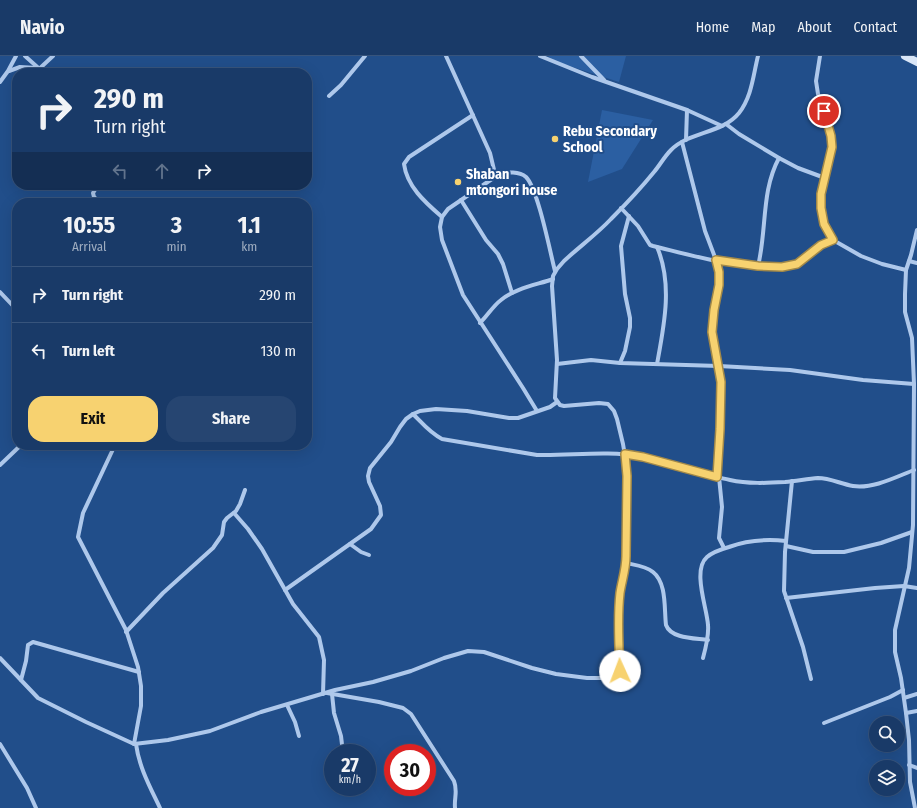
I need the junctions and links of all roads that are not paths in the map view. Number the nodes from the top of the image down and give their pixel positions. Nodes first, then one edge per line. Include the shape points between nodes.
1 (16, 56) edge
2 (24, 56) edge
3 (53, 56) edge
4 (365, 56) edge
5 (446, 56) edge
6 (540, 56) edge
7 (581, 56) edge
8 (758, 56) edge
9 (820, 56) edge
10 (14, 68) edge
11 (29, 68) edge
12 (37, 68) edge
13 (39, 68) edge
14 (12, 69) edge
15 (8, 71) junction
16 (604, 81) junction
17 (0, 82) edge
18 (329, 96) dead end
19 (688, 110) junction
20 (473, 115) junction
21 (724, 125) junction
22 (684, 141) junction
23 (779, 158) junction
24 (495, 174) junction
25 (825, 178) junction
26 (461, 200) junction
27 (621, 208) junction
28 (629, 216) junction
29 (442, 217) junction
30 (917, 230) edge
31 (833, 240) junction
32 (657, 247) junction
33 (716, 260) junction
34 (909, 261) junction
35 (917, 263) edge
36 (758, 266) junction
37 (906, 270) junction
38 (555, 271) junction
39 (553, 279) junction
40 (0, 292) edge
41 (512, 293) junction
42 (12, 305) edge
43 (480, 323) junction
44 (620, 363) junction
45 (557, 364) junction
46 (657, 364) junction
47 (718, 366) junction
48 (914, 384) junction
49 (557, 402) junction
50 (915, 408) edge
51 (537, 412) junction
52 (413, 414) junction
53 (15, 450) edge
54 (113, 450) edge
55 (625, 454) junction
56 (0, 464) edge
57 (914, 470) junction
58 (718, 477) junction
59 (792, 481) junction
60 (245, 490) dead end
61 (234, 513) junction
62 (912, 532) junction
63 (350, 544) junction
64 (786, 544) junction
65 (724, 548) junction
66 (369, 555) dead end
67 (626, 563) junction
68 (904, 586) junction
69 (917, 588) edge
70 (285, 590) junction
71 (786, 598) junction
72 (126, 632) junction
73 (708, 640) junction
74 (0, 658) edge
75 (703, 658) dead end
76 (139, 672) junction
77 (811, 679) dead end
78 (21, 680) junction
79 (903, 690) junction
80 (325, 693) junction
81 (332, 694) junction
82 (917, 694) edge
83 (904, 698) junction
84 (287, 705) junction
85 (917, 711) edge
86 (906, 713) junction
87 (824, 723) dead end
88 (299, 736) dead end
89 (135, 744) junction
90 (342, 744) edge
91 (0, 746) edge
92 (910, 765) junction
93 (917, 768) edge
94 (36, 808) edge
95 (160, 808) edge
96 (455, 808) edge
97 (915, 808) edge

1 - 15 street
2 - 12 street
3 - 13 street
4 - 18 street
5 - 20 street
6 - 16 street
7 - 16 street
8 - 21 street via 746,103 738,115
9 - 25 street via 816,82 832,147
10 - 11 street
14 - 15 street
15 - 17 street
16 - 19 street
19 - 21 street
19 - 22 street
20 - 24 street via 490,153
20 - 29 street via 409,157 404,164 405,172 416,192
21 - 22 street
21 - 23 street
22 - 27 street via 671,150
22 - 33 street via 704,231
23 - 25 street
23 - 36 street via 766,197 762,250
24 - 26 street via 492,179
24 - 38 street via 512,172 526,176 542,216
25 - 31 street via 821,208 824,224
26 - 29 street
26 - 41 street via 498,254
27 - 28 street
27 - 38 street
28 - 32 street via 650,245
28 - 44 street via 621,246 630,327
29 - 43 street via 442,240 451,266 463,295
30 - 34 street
31 - 36 street via 821,245 797,264 782,267
31 - 37 street via 861,256
32 - 33 street via 684,255
32 - 46 street via 664,266 666,290
33 - 36 street
33 - 47 street via 719,285 712,332
34 - 35 street
34 - 37 street
37 - 48 street via 905,312 912,338
38 - 39 street
39 - 41 street
39 - 45 street
40 - 42 street
41 - 43 street via 500,301
43 - 51 street
44 - 45 street via 591,360
44 - 46 street
45 - 49 street
46 - 47 street
47 - 48 street via 790,370 833,377
47 - 58 street via 721,382
48 - 50 street
49 - 51 street
49 - 55 street via 564,406 608,404 617,419
50 - 57 street
51 - 52 street via 518,418 444,410 420,411
52 - 55 street via 427,429 442,439 537,455
52 - 63 street via 406,419 370,468 369,482 380,506 381,515 371,529
53 - 56 street
54 - 72 street via 83,513 78,537
55 - 58 street
55 - 67 street
57 - 59 street via 866,487 818,478
57 - 62 street
58 - 59 street via 754,482
58 - 65 street via 722,507 719,538
59 - 64 street
60 - 61 street
61 - 70 street via 262,549
61 - 72 street via 224,522 222,535 214,548 163,592
62 - 64 street via 844,552 813,552
62 - 68 street via 909,568
63 - 66 street
63 - 70 street
64 - 65 street via 761,540
64 - 71 street
65 - 73 street via 707,557 702,565
67 - 73 street via 647,569 658,578 662,587 666,625 669,630 679,635
67 - 80 street via 619,606 620,671 614,678 556,674 484,652 468,651 396,675
68 - 69 street
68 - 71 street
68 - 79 street via 895,630 895,652
70 - 80 street via 319,637 324,660
71 - 77 street
72 - 76 street
73 - 75 street
74 - 78 street
76 - 78 street via 33,642 28,646
76 - 89 street via 141,706
78 - 89 street via 38,698
79 - 83 street
79 - 87 street
80 - 81 street
80 - 84 street
81 - 90 street
81 - 96 street via 380,702 403,708 410,714 454,781 457,791
82 - 83 street
83 - 86 street
84 - 88 street
84 - 89 street via 210,731
85 - 86 street
86 - 92 street
89 - 95 street
91 - 94 street
92 - 93 street
92 - 97 street

